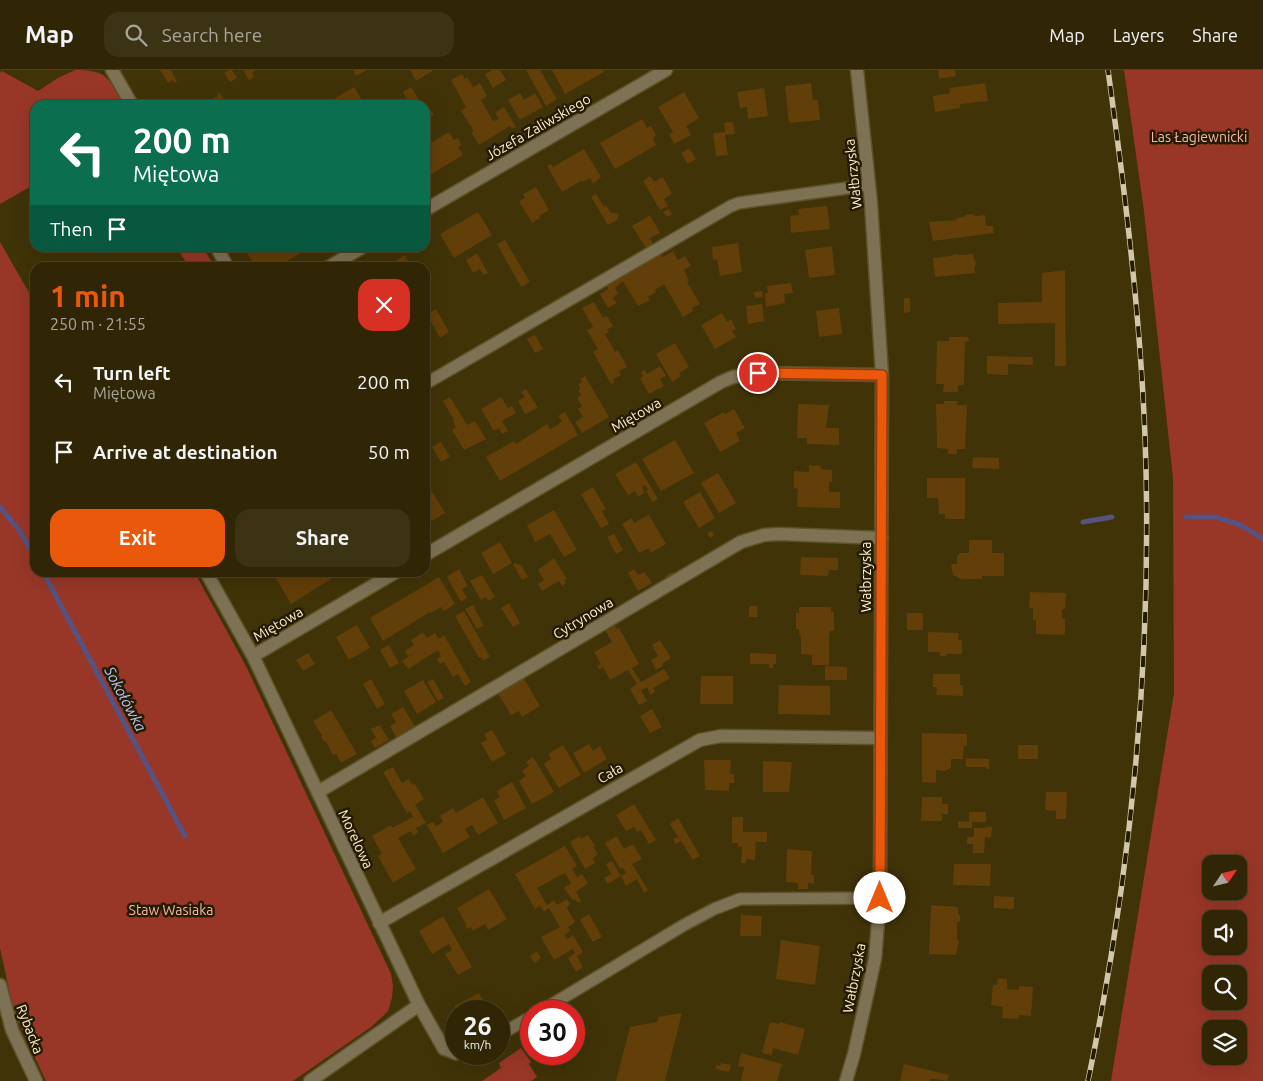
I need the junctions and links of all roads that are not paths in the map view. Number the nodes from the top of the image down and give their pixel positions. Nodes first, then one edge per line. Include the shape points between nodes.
1 (112, 70) edge
2 (666, 70) edge
3 (857, 70) edge
4 (129, 100) edge
5 (869, 185) junction
6 (430, 207) edge
7 (354, 252) edge
8 (337, 262) edge
9 (882, 375) junction
10 (430, 381) edge
11 (882, 538) junction
12 (430, 552) edge
13 (209, 577) edge
14 (387, 577) edge
15 (253, 656) junction
16 (880, 738) junction
17 (318, 792) junction
18 (880, 898) junction
19 (379, 923) junction
20 (0, 985) edge
21 (559, 1000) edge
22 (419, 1005) junction
23 (444, 1049) edge
24 (30, 1079) edge
25 (313, 1080) edge
26 (846, 1081) edge

1 - 4 street
2 - 6 street, Józefa Zaliwskiego
3 - 5 street, Wałbrzyska
5 - 9 street, Wałbrzyska
5 - 10 lane via 731,206
7 - 8 street
9 - 11 street, Wałbrzyska
9 - 12 street, Miętowa via 758,373 733,377
11 - 16 street, Wałbrzyska
11 - 17 street, Cytrynowa via 779,534 741,542
13 - 15 street, Morelowa
14 - 15 street, Miętowa
15 - 17 street, Morelowa
16 - 18 street, Wałbrzyska
16 - 19 street, Cała via 721,736 700,740
17 - 19 street, Morelowa
18 - 21 lane via 740,899 684,925
18 - 26 street, Wałbrzyska via 875,959
19 - 22 street, Morelowa
20 - 24 street, Rybacka
22 - 23 street, Morelowa
22 - 25 street

